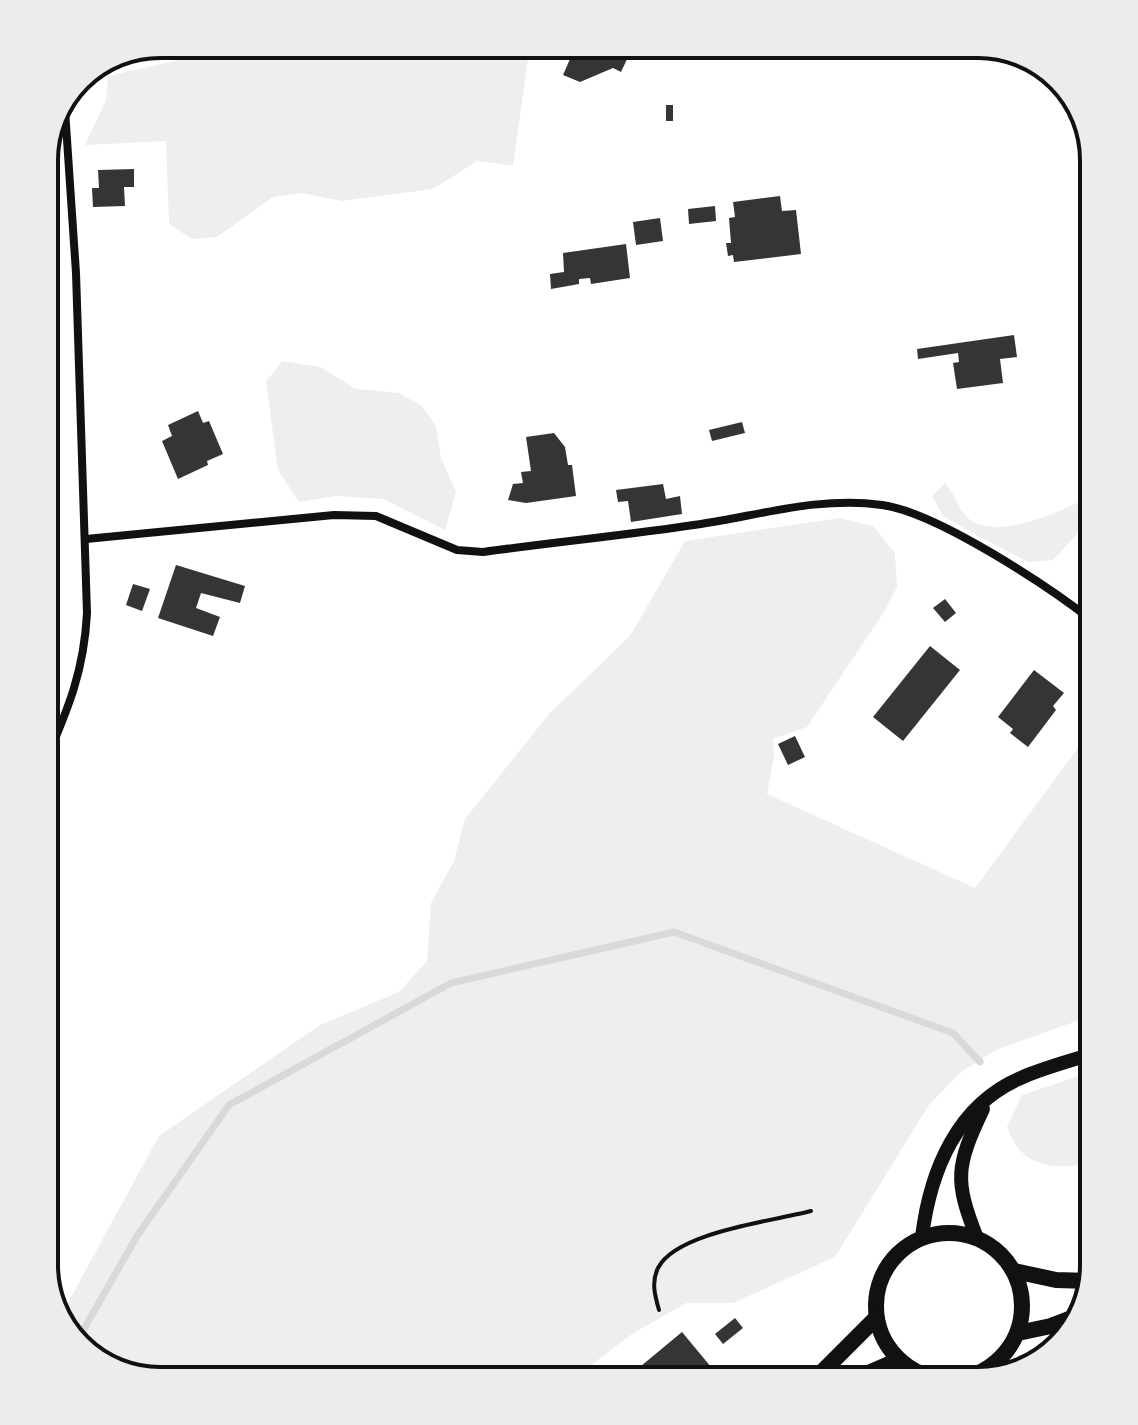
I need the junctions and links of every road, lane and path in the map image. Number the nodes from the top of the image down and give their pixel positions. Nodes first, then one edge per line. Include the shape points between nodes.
1 (66, 122) edge
2 (86, 539) junction
3 (1080, 611) edge
4 (58, 733) edge
5 (1080, 1058) edge
6 (988, 1098) junction
7 (811, 1211) dead end
8 (922, 1237) junction
9 (977, 1238) junction
10 (1014, 1271) junction
11 (1078, 1281) edge
12 (659, 1310) dead end
13 (876, 1318) junction
14 (1063, 1321) edge
15 (1018, 1333) junction
16 (898, 1360) junction
17 (992, 1366) edge
18 (827, 1367) edge
19 (882, 1367) edge
20 (908, 1367) edge

1 - 2 street
2 - 3 street via 348,515 376,516 457,550 483,552 830,502 882,505 950,530
2 - 4 street via 85,657
5 - 6 street via 1021,1077
6 - 8 street via 952,1135 926,1205
6 - 9 street via 961,1169 960,1196
7 - 12 path via 685,1243 657,1269 653,1290
8 - 9 main road via 940,1233
8 - 13 main road via 901,1250 885,1270 876,1293
9 - 10 main road via 998,1251
10 - 11 main road
10 - 15 main road via 1022,1301
13 - 16 main road
13 - 18 main road
14 - 15 main road
15 - 17 main road
16 - 19 main road
16 - 20 main road

